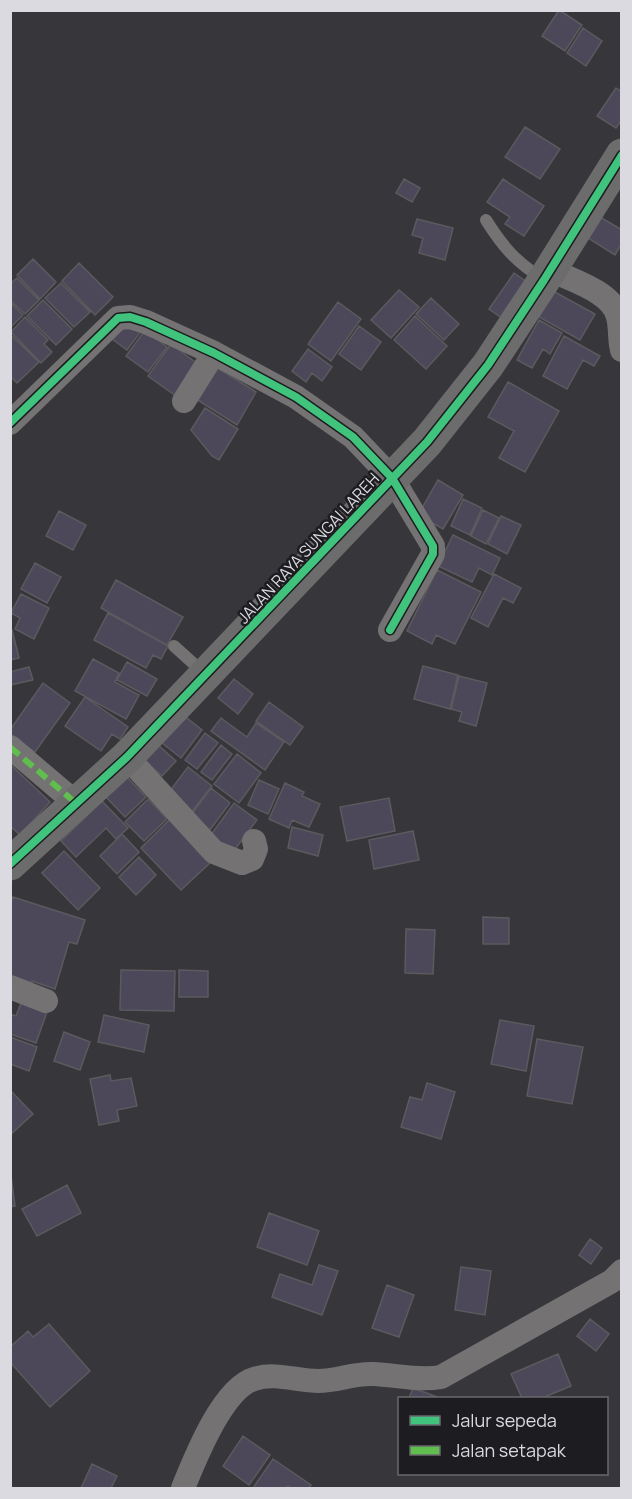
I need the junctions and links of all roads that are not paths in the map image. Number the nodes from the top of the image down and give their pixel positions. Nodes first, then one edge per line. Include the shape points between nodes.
1 (621, 155) edge
2 (486, 220) dead end
3 (548, 275) junction
4 (621, 350) edge
5 (214, 353) junction
6 (184, 401) dead end
7 (10, 423) edge
8 (392, 478) junction
9 (390, 630) dead end
10 (174, 646) dead end
11 (206, 675) junction
12 (10, 747) edge
13 (127, 757) junction
14 (77, 804) junction
15 (254, 841) dead end
16 (10, 864) edge
17 (10, 987) edge
18 (46, 1000) dead end
19 (621, 1271) edge
20 (183, 1488) edge

1 - 3 street, JALAN RAYA SUNGAI LAREH
2 - 3 lane via 516,260
3 - 4 street via 609,300 618,316
3 - 8 street, JALAN RAYA SUNGAI LAREH via 488,365 427,442
5 - 6 street
5 - 7 street via 146,322 118,318
5 - 8 street via 297,397 353,437
8 - 9 street via 433,551
8 - 11 street, JALAN RAYA SUNGAI LAREH
10 - 11 lane
11 - 13 street, JALAN RAYA SUNGAI LAREH
12 - 14 street
13 - 14 street, JALAN RAYA SUNGAI LAREH
13 - 15 street via 214,852 242,863 252,859
14 - 16 street, JALAN RAYA SUNGAI LAREH
17 - 18 street
19 - 20 street via 612,1281 441,1377 428,1380 367,1374 326,1380 272,1376 253,1379 238,1389 222,1409

